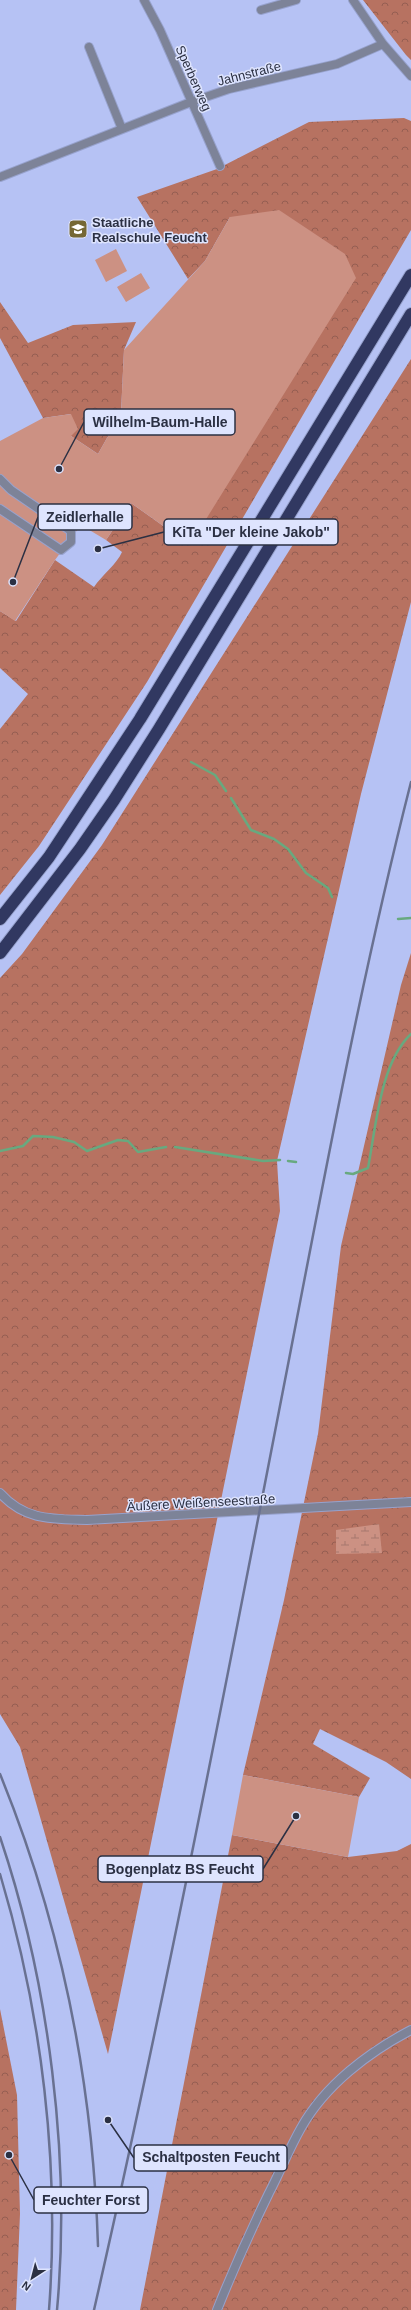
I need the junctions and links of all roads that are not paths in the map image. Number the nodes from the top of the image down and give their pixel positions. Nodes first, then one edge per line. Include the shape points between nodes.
1 (144, 0) edge
2 (296, 0) edge
3 (353, 0) edge
4 (261, 10) dead end
5 (383, 44) junction
6 (89, 47) dead end
7 (411, 76) edge
8 (191, 102) junction
9 (122, 129) junction
10 (220, 166) dead end
11 (0, 176) edge
12 (411, 274) edge
13 (411, 314) edge
14 (0, 479) edge
15 (0, 509) edge
16 (0, 919) edge
17 (0, 953) edge
18 (0, 1493) edge
19 (411, 1502) edge
20 (411, 2030) edge
21 (218, 2310) edge

1 - 8 street, Sperberweg
2 - 4 street
3 - 5 street
5 - 7 street
5 - 8 street, Jahnstraße via 337,64 229,89
6 - 9 street
8 - 9 street, Jahnstraße
8 - 10 street, Sperberweg
9 - 11 street, Jahnstraße
12 - 16 highway via 140,719 48,857
13 - 17 highway via 114,800 80,849
14 - 15 street via 71,531 71,542 61,550
18 - 19 street, Äußere Weißenseestraße via 16,1508 40,1518 87,1520
20 - 21 street via 391,2040 351,2070 325,2096 302,2127 241,2252

